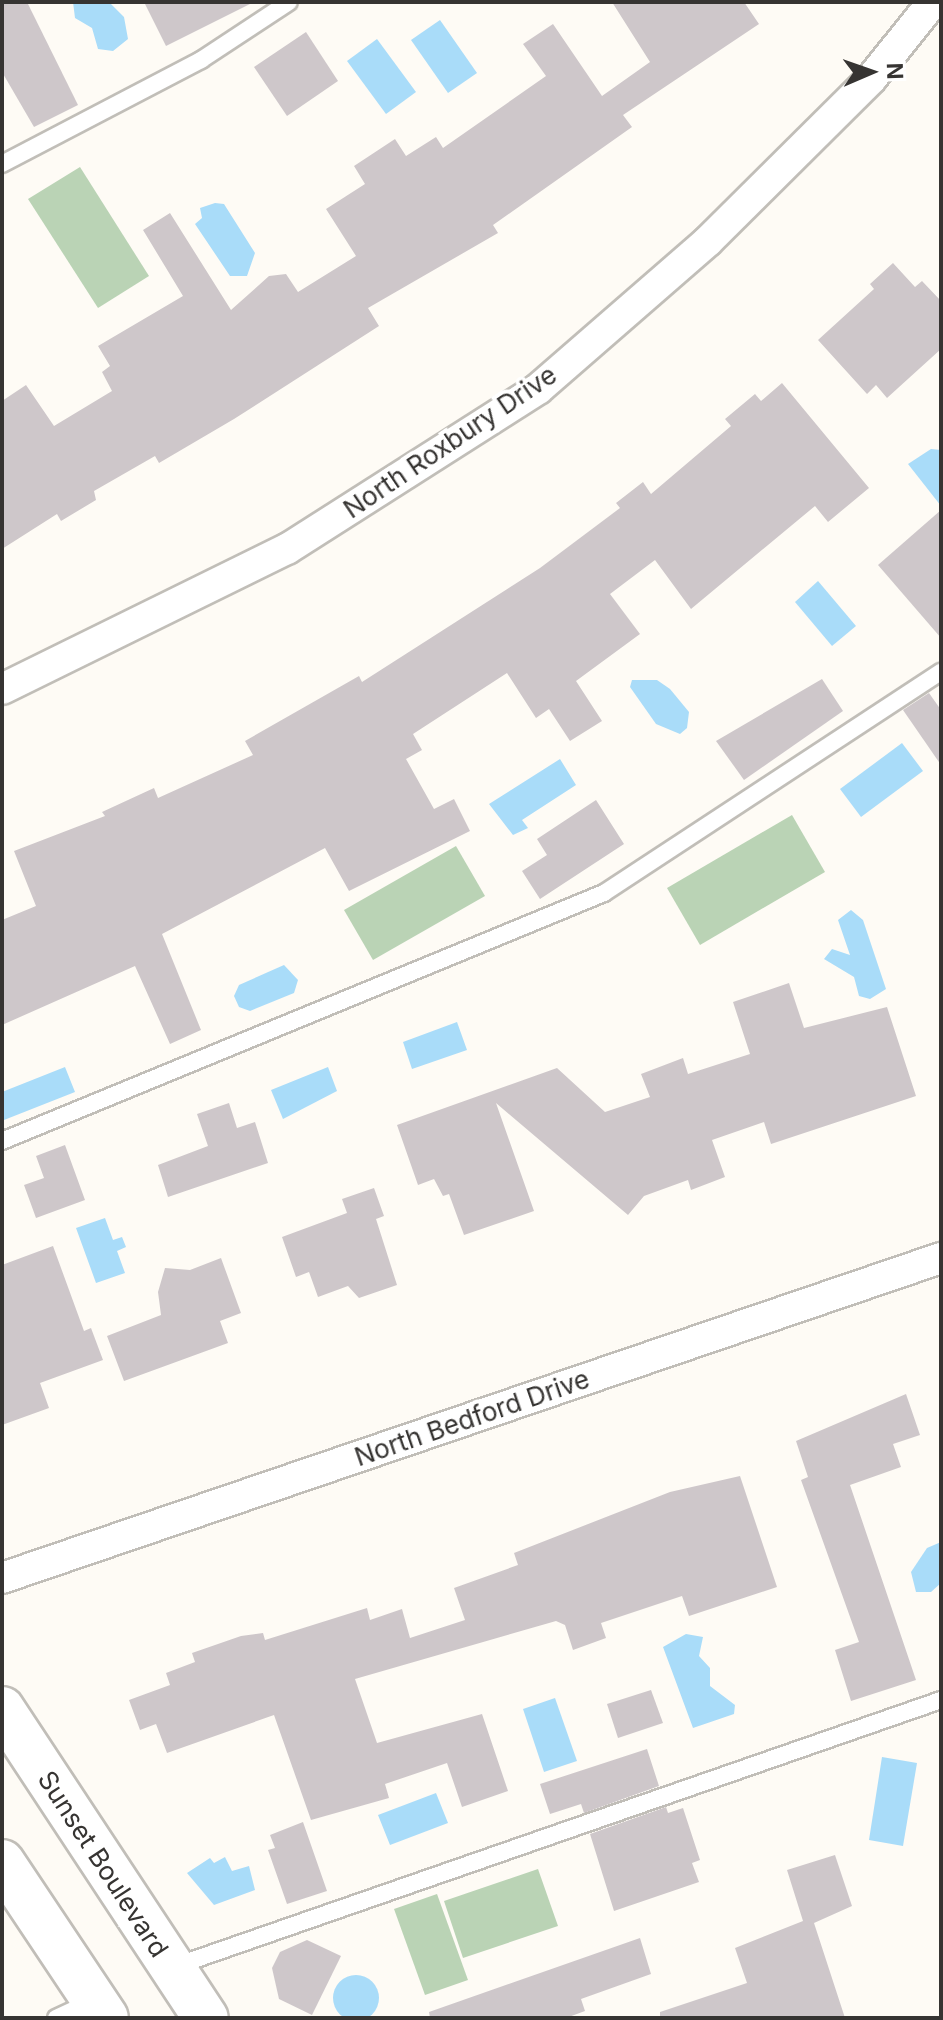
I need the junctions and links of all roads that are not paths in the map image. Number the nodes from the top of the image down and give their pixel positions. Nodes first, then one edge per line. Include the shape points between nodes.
1 (289, 2) edge
2 (933, 2) edge
3 (2, 164) edge
4 (941, 672) edge
5 (2, 689) edge
6 (2, 1141) edge
7 (941, 1258) edge
8 (2, 1578) edge
9 (941, 1700) edge
10 (2, 1709) edge
11 (2, 1738) edge
12 (79, 1828) junction
13 (2, 1862) edge
14 (172, 1968) junction
15 (86, 2012) edge
16 (206, 2018) edge

1 - 3 lane via 201,60
2 - 5 street, North Roxbury Drive via 871,79 708,241 538,389 287,549
4 - 6 lane via 604,893
7 - 8 street, North Bedford Drive
9 - 14 lane
10 - 12 main road, Sunset Boulevard
11 - 12 main road
12 - 14 main road, Sunset Boulevard
13 - 15 main road
14 - 16 main road, Sunset Boulevard

